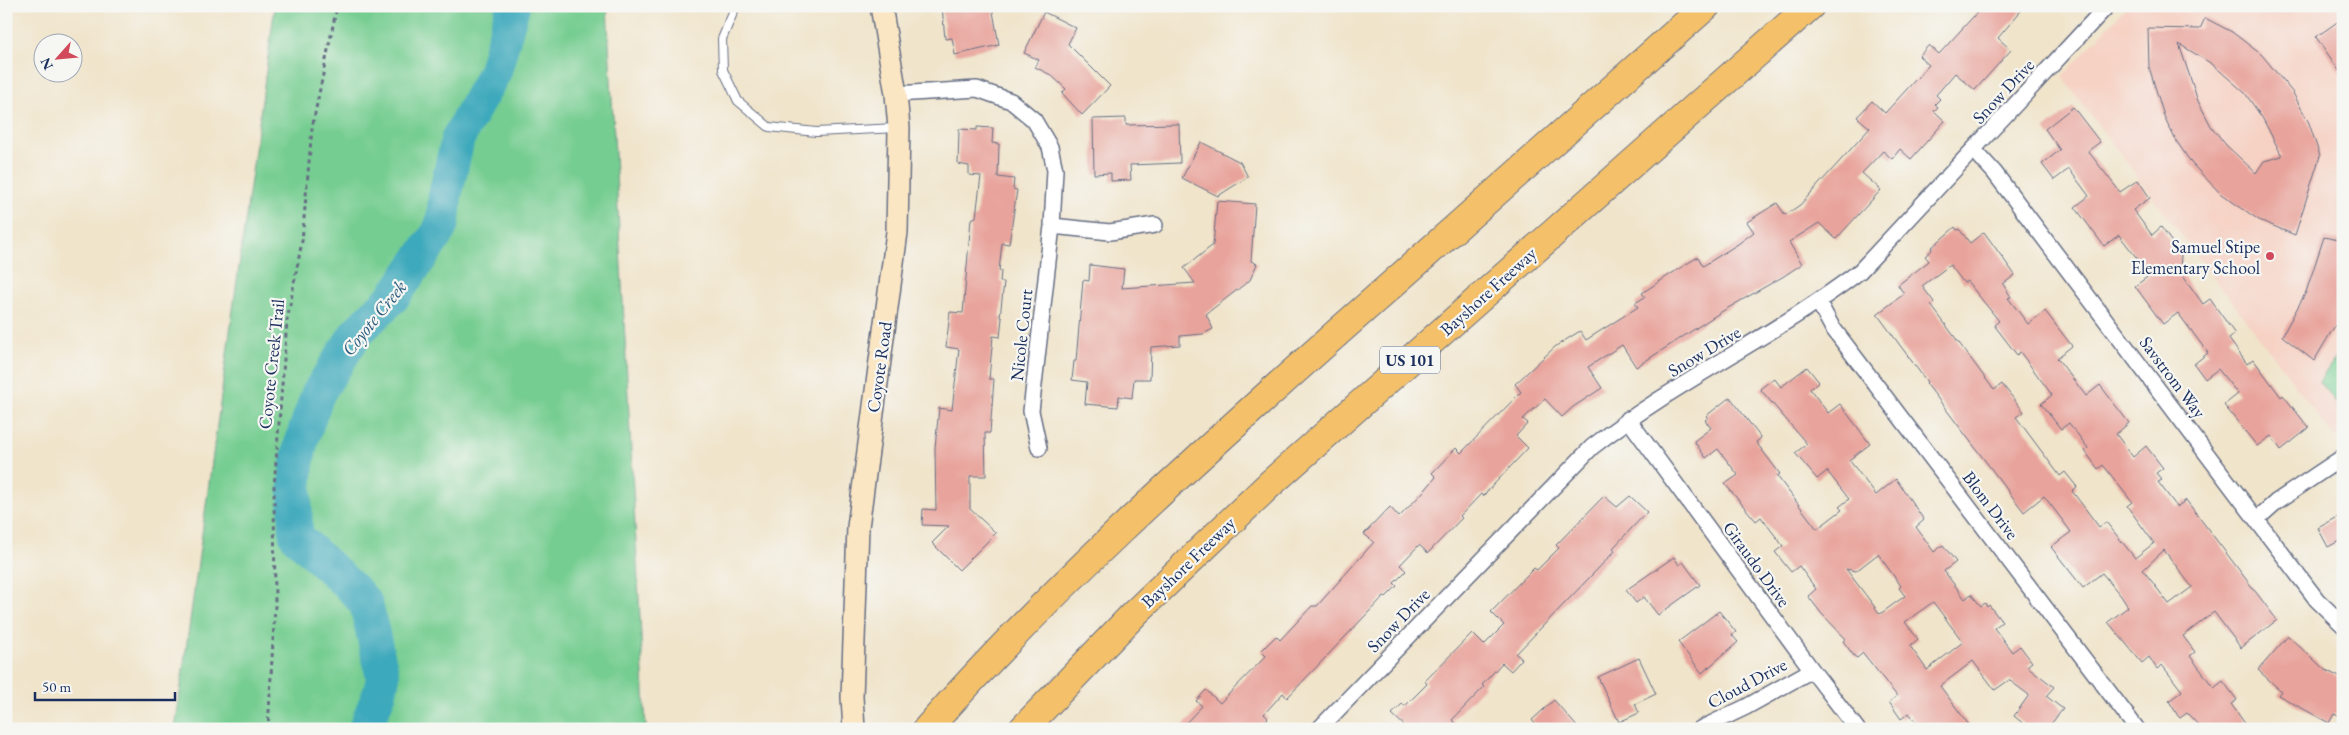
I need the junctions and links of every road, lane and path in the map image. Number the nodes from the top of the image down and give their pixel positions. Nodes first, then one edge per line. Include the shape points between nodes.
1 (338, 6) edge
2 (736, 6) edge
3 (881, 6) edge
4 (1706, 6) edge
5 (1810, 6) edge
6 (2107, 6) edge
7 (896, 94) junction
8 (899, 128) junction
9 (1974, 150) junction
10 (1155, 225) dead end
11 (1052, 226) junction
12 (1819, 302) junction
13 (1628, 419) junction
14 (1039, 448) dead end
15 (2343, 457) edge
16 (2257, 519) junction
17 (2343, 624) edge
18 (1812, 670) junction
19 (268, 729) edge
20 (854, 729) edge
21 (927, 729) edge
22 (1023, 729) edge
23 (1319, 729) edge
24 (1700, 729) edge
25 (1857, 729) edge
26 (2137, 729) edge

1 - 19 path, Coyote Creek Trail via 312,128 302,241 287,321 274,487 275,606
2 - 8 lane via 722,39 723,70 738,101 770,127 816,132
3 - 7 street, Coyote Road
4 - 21 highway via 1243,417 1068,580
5 - 22 highway, Bayshore Freeway / US 101 via 1270,484 1135,613
6 - 9 street, Snow Drive
7 - 8 street, Coyote Road
7 - 11 street, Nicole Court via 977,89 1010,101 1034,120 1050,147 1055,170
8 - 20 street, Coyote Road via 897,232 858,527 852,698
9 - 12 street, Snow Drive via 1860,271
9 - 16 street, Savstrom Way
10 - 11 street via 1110,232
11 - 14 street, Nicole Court via 1031,411
12 - 13 street, Snow Drive
12 - 26 street, Blom Drive via 1832,327
13 - 18 street, Giraudo Drive
13 - 23 street, Snow Drive via 1562,476
15 - 16 street via 2276,502
16 - 17 street, Savstrom Way via 2317,600
18 - 24 street, Cloud Drive
18 - 25 street, Giraudo Drive

